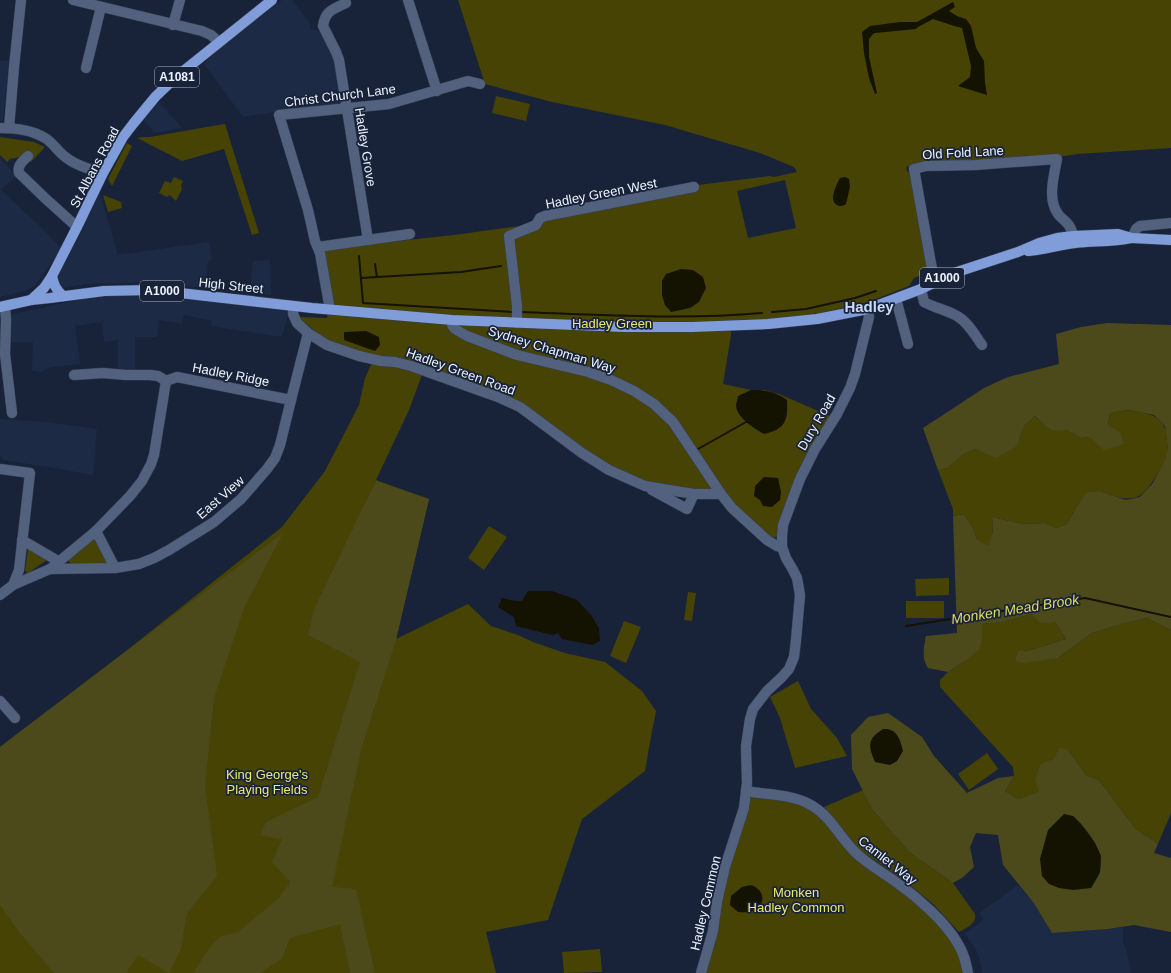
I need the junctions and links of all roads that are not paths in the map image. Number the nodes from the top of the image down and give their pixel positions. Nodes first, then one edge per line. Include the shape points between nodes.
1 (21, 0) edge
2 (73, 0) edge
3 (180, 0) edge
4 (272, 0) edge
5 (408, 0) edge
6 (346, 3) dead end
7 (100, 7) junction
8 (173, 25) junction
9 (219, 42) junction
10 (86, 68) dead end
11 (480, 84) dead end
12 (437, 91) junction
13 (347, 108) junction
14 (4, 128) edge
15 (28, 156) dead end
16 (103, 173) junction
17 (694, 187) dead end
18 (1171, 223) edge
19 (1157, 225) junction
20 (77, 227) junction
21 (410, 234) dead end
22 (1132, 238) junction
23 (368, 240) junction
24 (1073, 240) junction
25 (1156, 240) junction
26 (1171, 240) edge
27 (318, 247) junction
28 (52, 276) junction
29 (936, 281) junction
30 (44, 288) junction
31 (921, 289) junction
32 (63, 296) junction
33 (50, 298) junction
34 (896, 299) junction
35 (31, 300) junction
36 (293, 306) junction
37 (2, 307) edge
38 (328, 309) junction
39 (868, 309) junction
40 (452, 320) junction
41 (517, 323) junction
42 (308, 333) junction
43 (908, 344) dead end
44 (982, 345) dead end
45 (74, 375) dead end
46 (166, 381) junction
47 (291, 400) junction
48 (12, 413) dead end
49 (0, 469) edge
50 (644, 486) junction
51 (694, 494) junction
52 (721, 494) junction
53 (96, 531) junction
54 (22, 540) junction
55 (782, 547) junction
56 (58, 561) junction
57 (115, 568) junction
58 (50, 569) junction
59 (13, 585) junction
60 (0, 595) edge
61 (0, 702) edge
62 (15, 718) dead end
63 (746, 791) junction
64 (701, 973) edge
65 (968, 973) edge

1 - 14 street
2 - 7 street
3 - 8 street
4 - 9 main road, St Albans Road / A1081
5 - 12 street
6 - 13 street, Hadley Grove via 332,9 325,17 323,26 339,60
7 - 8 street
7 - 10 street
8 - 9 street via 202,31
9 - 16 main road, St Albans Road / A1081 via 156,96 124,135
11 - 12 street, Christ Church Lane via 468,81
12 - 13 street, Christ Church Lane via 388,104
13 - 23 street, Hadley Grove
13 - 27 street, Christ Church Lane via 280,115
14 - 16 street via 35,133 47,138 73,162
15 - 20 street via 20,164 19,173
16 - 20 main road, St Albans Road / A1081
17 - 41 street, Hadley Green West via 545,216 540,218 536,225 509,236
18 - 19 street
19 - 22 street via 1140,226
19 - 25 street
20 - 28 main road, St Albans Road / A1081
21 - 23 street
22 - 24 main road, A1000 via 1118,234
22 - 25 main road, A1000
23 - 27 street
24 - 29 main road, A1000 via 1039,243
24 - 29 street, Old Fold Lane via 1070,226 1058,214 1053,202 1052,188 1057,159 975,166 926,166 914,169
25 - 26 main road, A1000
27 - 38 street, Christ Church Lane
28 - 30 main road, St Albans Road / A1081
28 - 32 main road via 56,289
29 - 31 main road, A1000
30 - 33 main road
30 - 35 main road, St Albans Road / A1081
31 - 34 main road, A1000
31 - 44 street via 924,302 957,316
32 - 33 main road, High Street / A1000
32 - 36 main road, High Street / A1000 via 104,291 151,290
33 - 35 main road, High Street / A1000
34 - 39 main road, A1000
34 - 43 street
35 - 37 main road, High Street / A1000
36 - 38 main road, High Street / A1000
36 - 42 street, Hadley Green Road via 297,323
37 - 48 street via 6,320 5,354
38 - 40 main road, High Street / A1000
39 - 41 main road, A1000 via 785,323 692,328
39 - 55 street, Dury Road via 869,317 850,388 800,479 783,525
40 - 41 main road, A1000
40 - 52 street, Sydney Chapman Way via 455,328 481,342 517,355 600,376 639,394 673,422
42 - 47 street, East View
42 - 50 street, Hadley Green Road via 327,345 359,356 411,366 520,407 582,453 609,470
45 - 46 street via 150,375
46 - 47 street, Hadley Ridge via 177,377
46 - 53 street via 156,444 150,464 142,481 130,496
47 - 57 street, East View via 275,458 241,499 214,522 170,550 139,564
49 - 54 street via 30,472
50 - 51 street, Hadley Green Road
50 - 51 street, Hadley Green Road via 687,509
51 - 52 street, Hadley Green Road
52 - 55 street via 749,524 773,544
53 - 56 street
53 - 57 street
54 - 56 street
54 - 59 street via 19,570
55 - 63 street via 794,570 800,595 794,657 789,669 752,709 746,746
56 - 58 street
57 - 58 street, East View
58 - 59 street
59 - 60 street
61 - 62 street
63 - 64 street, Hadley Common via 744,808 724,867 714,931
63 - 65 street, Camlet Way via 790,797 810,804 822,812 855,852 925,906 944,926 959,945

